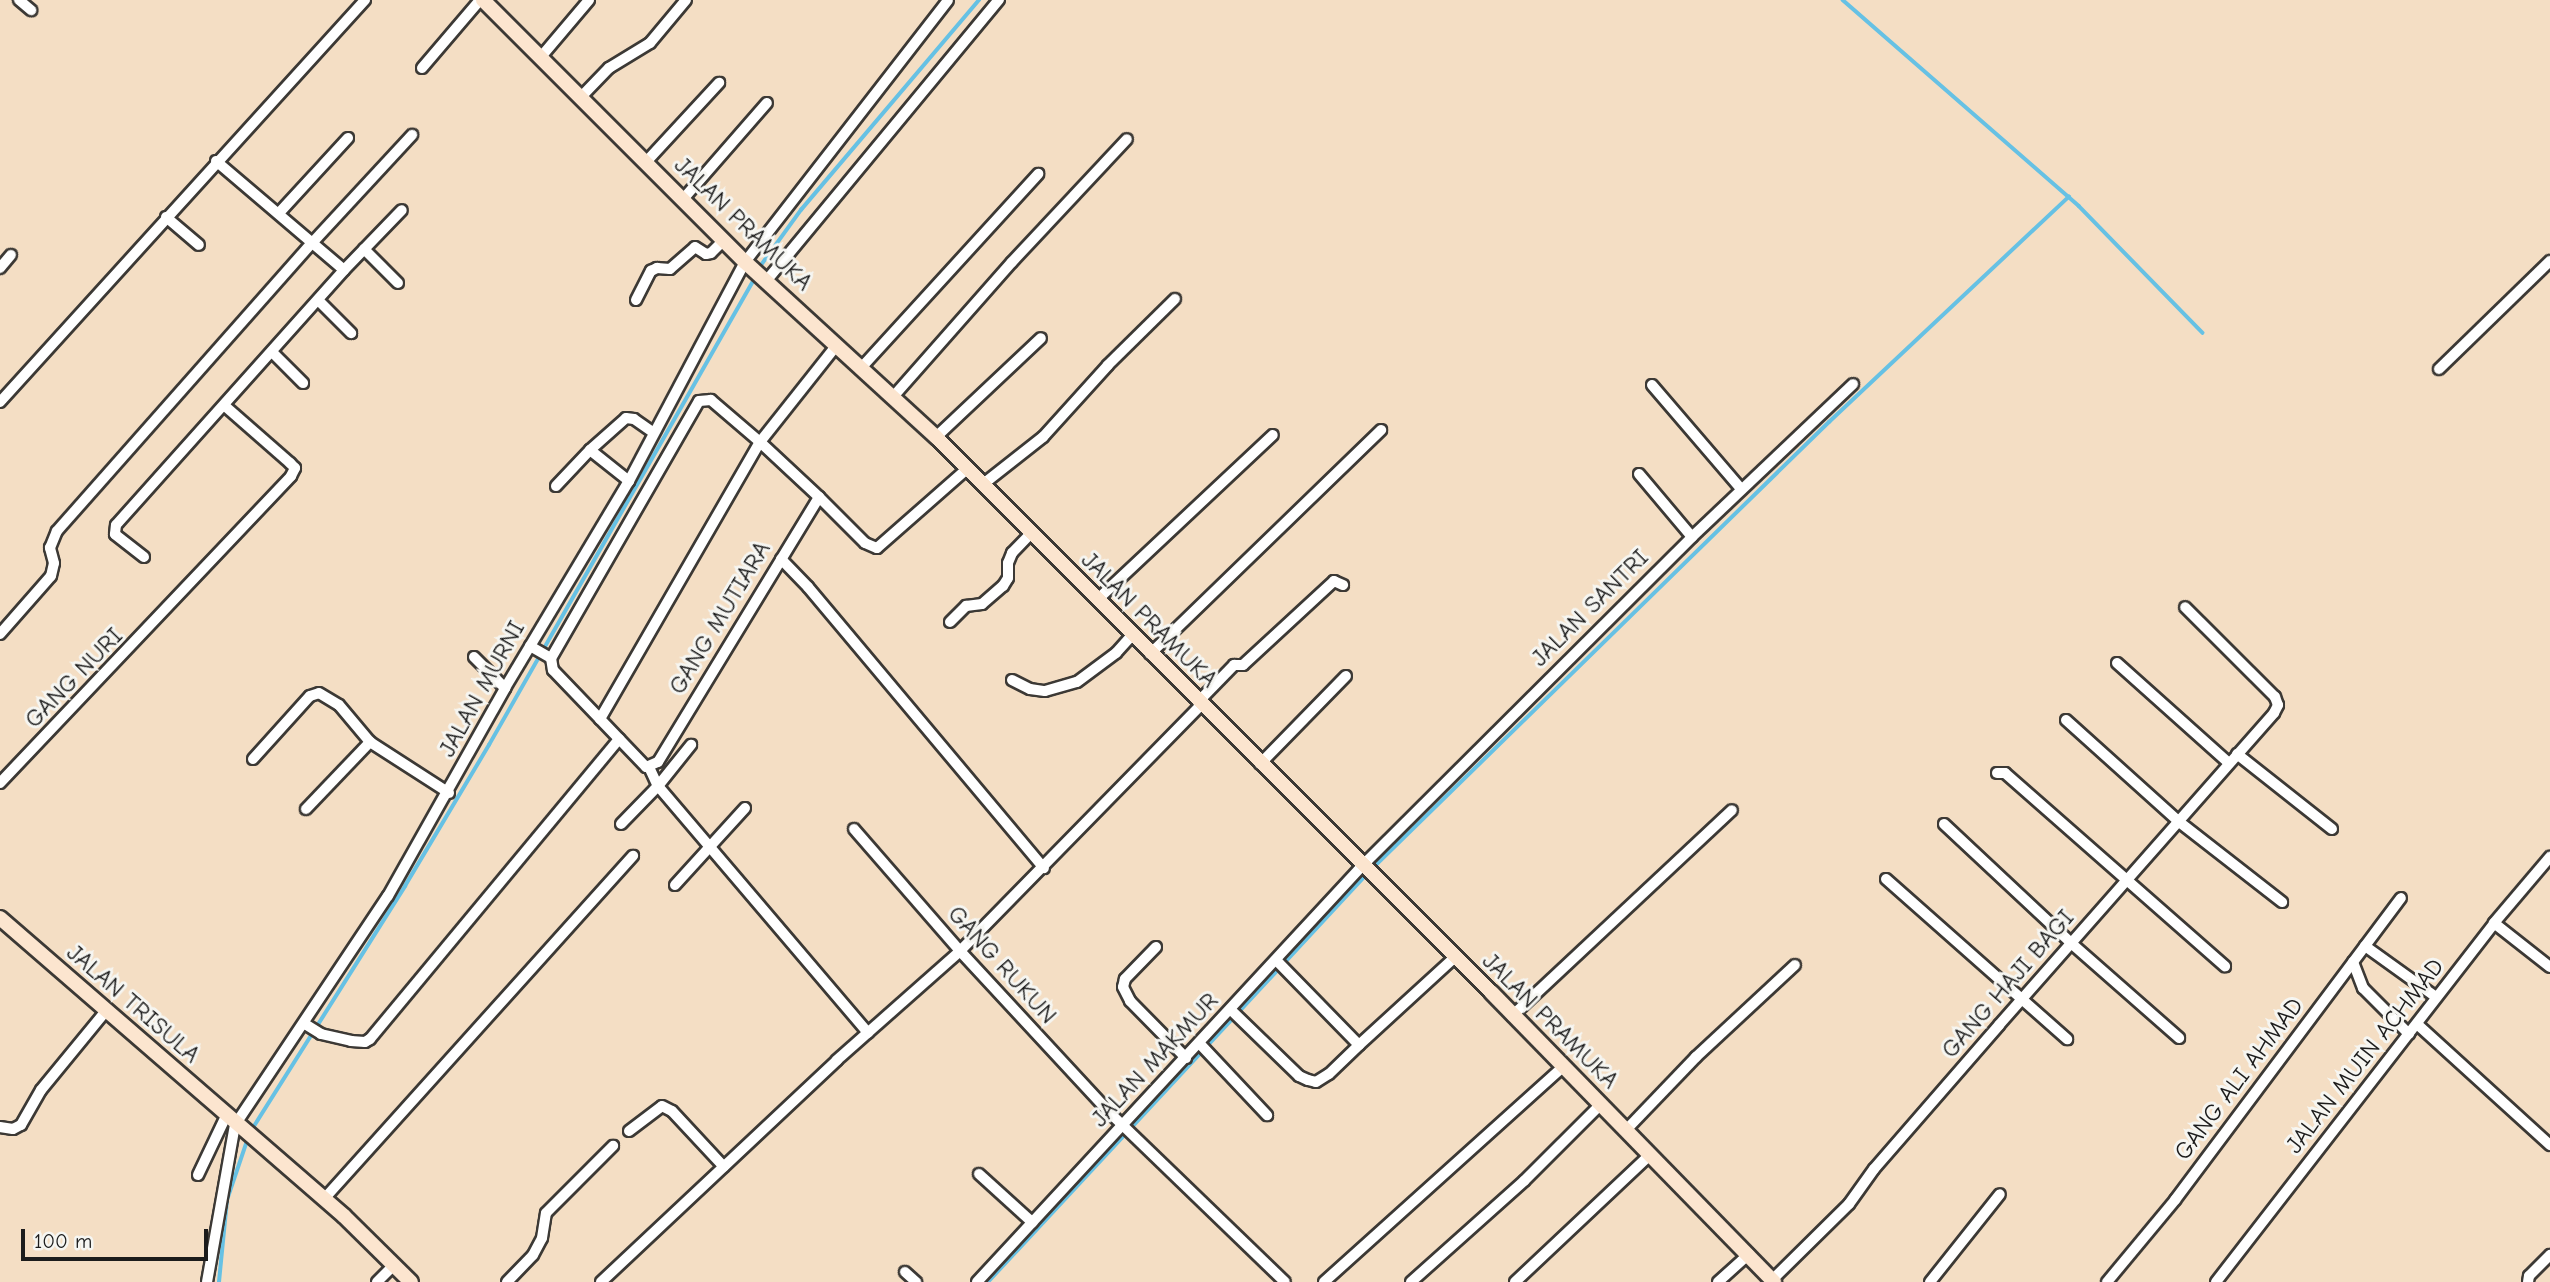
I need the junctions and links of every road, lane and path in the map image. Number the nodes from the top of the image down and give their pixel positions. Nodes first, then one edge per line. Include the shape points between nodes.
1 (19, 0) edge
2 (365, 0) edge
3 (481, 0) edge
4 (589, 0) edge
5 (686, 0) edge
6 (948, 0) edge
7 (999, 0) edge
8 (31, 10) dead end
9 (540, 58) junction
10 (422, 68) dead end
11 (719, 83) dead end
12 (580, 98) junction
13 (767, 103) dead end
14 (412, 135) dead end
15 (348, 138) dead end
16 (1127, 139) dead end
17 (216, 161) junction
18 (646, 162) junction
19 (1038, 174) dead end
20 (684, 198) junction
21 (402, 210) dead end
22 (279, 213) junction
23 (166, 218) junction
24 (724, 240) junction
25 (313, 242) junction
26 (199, 245) dead end
27 (364, 249) junction
28 (11, 255) dead end
29 (2550, 261) edge
30 (745, 262) junction
31 (0, 268) edge
32 (344, 270) junction
33 (766, 281) junction
34 (398, 283) dead end
35 (1175, 299) dead end
36 (318, 300) junction
37 (636, 300) dead end
38 (351, 333) dead end
39 (1041, 338) dead end
40 (836, 345) junction
41 (272, 352) junction
42 (860, 368) junction
43 (2439, 369) dead end
44 (303, 383) dead end
45 (1853, 384) dead end
46 (1652, 385) dead end
47 (892, 398) junction
48 (0, 402) edge
49 (225, 406) junction
50 (1381, 430) dead end
51 (654, 433) junction
52 (1273, 435) dead end
53 (936, 437) junction
54 (760, 442) junction
55 (590, 450) junction
56 (967, 469) junction
57 (1639, 474) dead end
58 (629, 481) junction
59 (982, 485) junction
60 (556, 486) dead end
61 (1741, 489) junction
62 (819, 497) junction
63 (1031, 533) junction
64 (1692, 537) junction
65 (144, 557) dead end
66 (781, 559) junction
67 (1342, 585) dead end
68 (1097, 600) junction
69 (2185, 607) dead end
70 (950, 622) dead end
71 (0, 634) edge
72 (1132, 635) junction
73 (540, 652) junction
74 (1150, 653) junction
75 (474, 657) dead end
76 (2117, 663) dead end
77 (1346, 676) dead end
78 (1012, 680) dead end
79 (505, 688) junction
80 (1200, 703) junction
81 (600, 719) junction
82 (2066, 720) dead end
83 (620, 738) junction
84 (370, 743) junction
85 (691, 744) dead end
86 (2233, 758) junction
87 (253, 759) dead end
88 (1260, 764) junction
89 (649, 767) junction
90 (1997, 772) dead end
91 (0, 783) edge
92 (658, 786) junction
93 (449, 793) junction
94 (746, 808) dead end
95 (306, 809) dead end
96 (1732, 810) dead end
97 (2178, 821) junction
98 (621, 824) dead end
99 (1944, 824) dead end
100 (854, 829) dead end
101 (2332, 829) dead end
102 (711, 848) junction
103 (633, 856) dead end
104 (2550, 857) edge
105 (1362, 866) junction
106 (1044, 868) junction
107 (1886, 879) dead end
108 (2125, 881) junction
109 (675, 885) dead end
110 (2401, 898) dead end
111 (2282, 902) dead end
112 (0, 918) edge
113 (2494, 923) junction
114 (2071, 943) junction
115 (2365, 946) junction
116 (1156, 947) dead end
117 (960, 951) junction
118 (1454, 958) junction
119 (2353, 962) junction
120 (1280, 964) junction
121 (1795, 965) dead end
122 (2225, 966) dead end
123 (2550, 967) edge
124 (2437, 998) junction
125 (2021, 1000) junction
126 (106, 1011) junction
127 (1235, 1014) junction
128 (1512, 1016) junction
129 (2417, 1024) junction
130 (307, 1026) junction
131 (868, 1033) junction
132 (2409, 1034) junction
133 (2179, 1038) dead end
134 (2067, 1039) dead end
135 (1359, 1045) junction
136 (1203, 1048) junction
137 (1186, 1058) junction
138 (1564, 1066) junction
139 (1601, 1104) junction
140 (1267, 1115) dead end
141 (235, 1125) junction
142 (0, 1127) edge
143 (1128, 1129) junction
144 (1626, 1130) junction
145 (629, 1131) dead end
146 (2550, 1145) edge
147 (614, 1146) dead end
148 (1651, 1154) junction
149 (724, 1167) junction
150 (979, 1174) dead end
151 (198, 1175) dead end
152 (2000, 1194) dead end
153 (324, 1199) junction
154 (1032, 1222) junction
155 (1749, 1254) junction
156 (2550, 1255) edge
157 (394, 1265) junction
158 (905, 1272) dead end
159 (1773, 1281) edge
160 (207, 1282) edge
161 (377, 1282) edge
162 (411, 1282) edge
163 (507, 1282) edge
164 (601, 1282) edge
165 (916, 1282) edge
166 (977, 1282) edge
167 (1285, 1282) edge
168 (1324, 1282) edge
169 (1411, 1282) edge
170 (1515, 1282) edge
171 (1718, 1282) edge
172 (1930, 1282) edge
173 (2107, 1282) edge
174 (2216, 1282) edge
175 (2528, 1282) edge

1 - 8 street
2 - 17 street
3 - 9 street, JALAN PRAMUKA
3 - 10 street
4 - 9 street
5 - 12 street via 650,43 609,68
6 - 30 street, JALAN MURNI
7 - 33 street
9 - 12 street, JALAN PRAMUKA
11 - 18 street
12 - 18 street, JALAN PRAMUKA
13 - 20 street
14 - 25 street
15 - 22 street
16 - 47 street
17 - 22 street
17 - 23 street
18 - 20 street, JALAN PRAMUKA
19 - 42 street
20 - 24 street, JALAN PRAMUKA
21 - 27 street
22 - 25 street
23 - 26 street
23 - 48 street
24 - 30 street, JALAN PRAMUKA
24 - 37 street via 710,253 695,247 670,269 651,271
25 - 32 street
25 - 71 street via 57,531 50,548 51,576
27 - 32 street
27 - 34 street
28 - 31 street
29 - 43 street
30 - 33 street, JALAN PRAMUKA
30 - 51 street, JALAN MURNI
32 - 36 street
33 - 40 street, JALAN PRAMUKA
35 - 59 street via 1043,437
36 - 38 street
36 - 41 street
39 - 53 street
40 - 42 street, JALAN PRAMUKA
40 - 54 street
41 - 44 street
41 - 49 street
42 - 47 street, JALAN PRAMUKA
45 - 61 street, JALAN SANTRI
46 - 61 street
47 - 53 street, JALAN PRAMUKA
49 - 65 street via 116,525 115,534
49 - 91 street, GANG NURI via 295,468 291,476
50 - 74 street
51 - 55 street via 626,418
51 - 58 street, JALAN MURNI
52 - 68 street
53 - 56 street, JALAN PRAMUKA
54 - 62 street
54 - 73 street via 711,400 699,401
54 - 81 street
55 - 58 street
55 - 60 street
56 - 59 street, JALAN PRAMUKA
56 - 62 street via 877,548 865,543
57 - 64 street
58 - 73 street, JALAN MURNI
59 - 63 street, JALAN PRAMUKA
61 - 64 street, JALAN SANTRI
62 - 66 street, GANG MUTIARA
63 - 68 street, JALAN PRAMUKA
63 - 70 street via 1012,553 1003,586 982,604 966,606
64 - 105 street, JALAN SANTRI
66 - 89 street, GANG MUTIARA via 658,762
66 - 106 street
67 - 80 street via 1334,581 1243,665 1234,664
68 - 72 street, JALAN PRAMUKA
69 - 86 street, GANG HAJI BAGI via 2278,705
72 - 74 street, JALAN PRAMUKA
72 - 78 street via 1077,682 1045,691 1030,690
73 - 79 street, JALAN MURNI
73 - 81 street
74 - 80 street, JALAN PRAMUKA
75 - 79 street
76 - 86 street
77 - 88 street
79 - 93 street, JALAN MURNI
80 - 88 street, JALAN PRAMUKA
80 - 106 street
81 - 83 street
82 - 97 street
83 - 89 street
83 - 130 street via 370,1039 358,1042
84 - 87 street via 339,705 318,694 310,696
84 - 93 street
84 - 95 street
85 - 92 street
86 - 97 street, GANG HAJI BAGI
86 - 101 street
88 - 105 street, JALAN PRAMUKA
89 - 92 street
90 - 108 street via 2005,773
92 - 98 street
92 - 102 street
93 - 130 street, JALAN MURNI
94 - 102 street
96 - 128 street
97 - 108 street, GANG HAJI BAGI
97 - 111 street
99 - 114 street
100 - 117 street, GANG RUKUN
102 - 109 street
102 - 131 street
103 - 153 street
104 - 113 street, JALAN MUIN ACHMAD
105 - 118 street, JALAN PRAMUKA
105 - 120 street, JALAN MAKMUR
106 - 117 street
107 - 125 street
108 - 114 street, GANG HAJI BAGI
108 - 122 street
110 - 115 street, GANG ALI AHMAD
112 - 126 street, JALAN TRISULA
113 - 123 street
113 - 124 street, JALAN MUIN ACHMAD
114 - 125 street, GANG HAJI BAGI
114 - 133 street
115 - 119 street, GANG ALI AHMAD
115 - 124 street
116 - 137 street via 1125,979 1123,987 1130,1001
117 - 131 street
117 - 143 street, GANG RUKUN
118 - 128 street, JALAN PRAMUKA
118 - 135 street
119 - 132 street via 2363,988
119 - 173 street, GANG ALI AHMAD via 2175,1200
120 - 127 street, JALAN MAKMUR
120 - 135 street
121 - 144 street
124 - 129 street, JALAN MUIN ACHMAD
125 - 134 street
125 - 159 street, GANG HAJI BAGI via 1849,1204
126 - 141 street, JALAN TRISULA
126 - 142 street via 41,1090 21,1125
127 - 135 street via 1299,1076 1316,1082
127 - 136 street, JALAN MAKMUR
128 - 138 street, JALAN PRAMUKA
129 - 132 street, JALAN MUIN ACHMAD
129 - 146 street
130 - 141 street, JALAN MURNI
131 - 149 street
132 - 174 street, JALAN MUIN ACHMAD
136 - 137 street, JALAN MAKMUR
136 - 140 street
137 - 143 street, JALAN MAKMUR
138 - 139 street, JALAN PRAMUKA
138 - 168 street
139 - 144 street, JALAN PRAMUKA
139 - 169 street via 1524,1181
141 - 151 street, JALAN MURNI
141 - 153 street, JALAN TRISULA
141 - 160 street
143 - 154 street, JALAN MAKMUR
143 - 167 street, GANG RUKUN
144 - 148 street, JALAN PRAMUKA
145 - 149 street via 662,1106
147 - 163 street via 546,1213 542,1238 533,1255
148 - 155 street, JALAN PRAMUKA
148 - 170 street
149 - 164 street
150 - 154 street
152 - 172 street
153 - 157 street
154 - 166 street, JALAN MAKMUR
155 - 159 street, JALAN PRAMUKA
155 - 171 street
156 - 175 street
157 - 161 street
157 - 162 street
158 - 165 street

